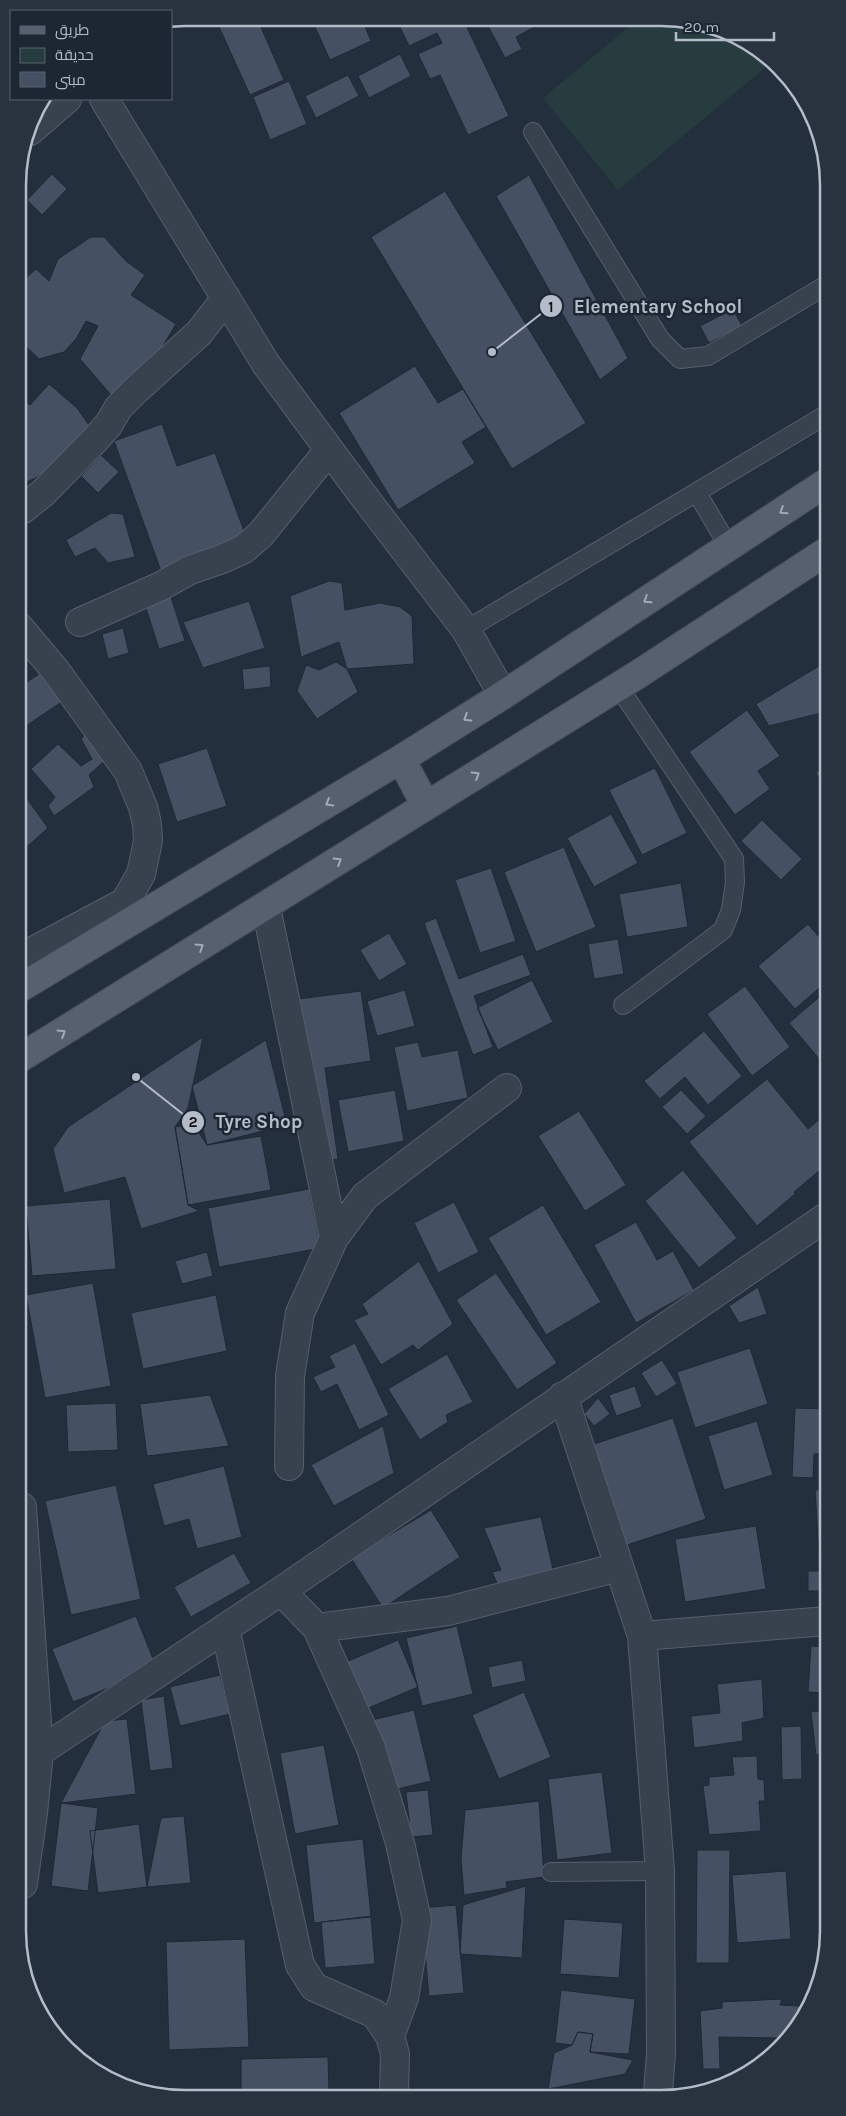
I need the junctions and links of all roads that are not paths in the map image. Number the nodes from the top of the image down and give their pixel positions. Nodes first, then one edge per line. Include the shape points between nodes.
1 (66, 100) edge
2 (105, 100) edge
3 (38, 124) edge
4 (533, 132) dead end
5 (820, 289) edge
6 (226, 298) junction
7 (820, 419) edge
8 (329, 450) junction
9 (820, 487) edge
10 (698, 494) junction
11 (27, 507) edge
12 (729, 546) junction
13 (820, 556) edge
14 (80, 622) dead end
15 (466, 630) junction
16 (27, 636) edge
17 (618, 686) junction
18 (503, 695) junction
19 (401, 759) junction
20 (426, 806) junction
21 (266, 907) junction
22 (27, 955) edge
23 (27, 984) edge
24 (623, 1005) dead end
25 (26, 1054) edge
26 (507, 1088) dead end
27 (819, 1221) edge
28 (334, 1238) junction
29 (563, 1396) junction
30 (290, 1466) dead end
31 (619, 1567) junction
32 (281, 1591) junction
33 (819, 1622) edge
34 (26, 1623) edge
35 (225, 1628) junction
36 (317, 1628) junction
37 (642, 1636) junction
38 (31, 1756) edge
39 (26, 1864) edge
40 (660, 1871) junction
41 (550, 1872) dead end
42 (390, 2036) junction
43 (394, 2090) edge
44 (658, 2090) edge

1 - 3 street
2 - 6 street
4 - 5 lane via 660,339 680,358 708,356
6 - 8 street via 266,364
6 - 11 street via 199,333 118,408 94,441
7 - 10 lane
8 - 14 street via 261,534 244,548
8 - 15 street
9 -> 12 main road
10 - 12 lane
10 - 15 lane
12 -> 18 main road
13 - 17 main road
15 - 18 street
16 - 22 street via 128,771 143,807 148,841 141,874 125,902
20 -> 17 main road
17 - 24 lane via 734,859 735,882 731,910 723,930
18 -> 19 main road
19 - 20 main road
19 -> 23 main road
21 -> 20 main road
25 -> 21 main road
21 - 28 street
26 - 28 street via 365,1196
27 - 29 street
28 - 30 street via 300,1313 290,1376
29 - 31 street
29 - 32 street
31 - 36 street via 448,1611
31 - 37 street
32 - 35 street
32 - 36 street
33 - 37 street
34 - 38 street
35 - 38 street
35 - 42 street via 300,1965 314,1987 375,2014
36 - 42 street via 371,1748 400,1843 417,1920 404,1998
37 - 40 street
38 - 39 street via 34,1813
40 - 41 lane
40 - 44 street
42 - 43 street via 395,2054

